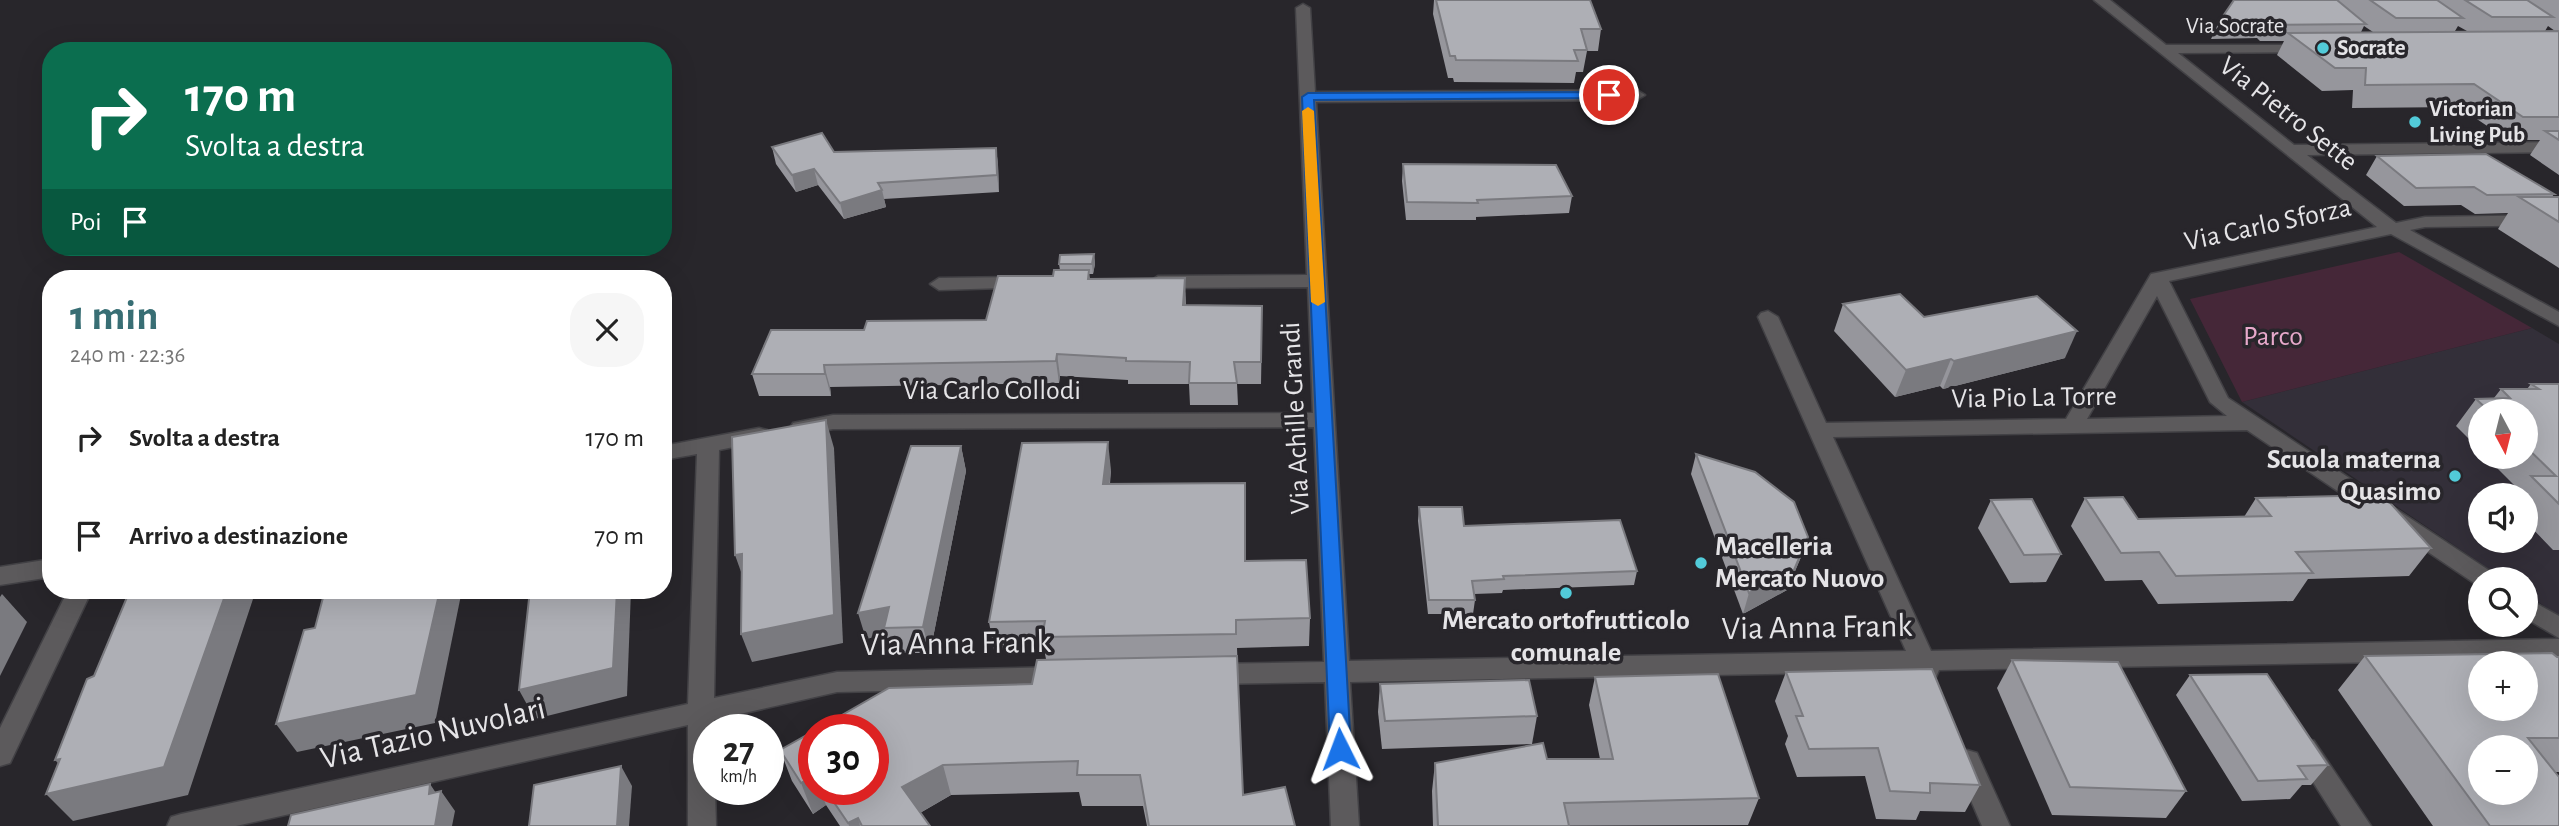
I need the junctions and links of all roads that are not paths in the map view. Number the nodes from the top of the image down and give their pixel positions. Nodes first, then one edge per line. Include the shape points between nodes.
1 (2101, 0) edge
2 (1303, 8) dead end
3 (2325, 48) edge
4 (2163, 49) junction
5 (1637, 95) dead end
6 (1308, 97) junction
7 (2559, 147) edge
8 (2291, 150) junction
9 (2559, 220) edge
10 (2391, 227) junction
11 (2158, 278) junction
12 (1317, 281) junction
13 (1141, 282) edge
14 (1047, 283) edge
15 (939, 284) dead end
16 (1768, 317) dead end
17 (2559, 320) edge
18 (1324, 420) junction
19 (2251, 423) junction
20 (2073, 425) junction
21 (1819, 429) junction
22 (708, 444) junction
23 (672, 451) edge
24 (2468, 568) edge
25 (42, 569) edge
26 (0, 576) edge
27 (76, 599) edge
28 (2538, 614) edge
29 (2559, 628) edge
30 (2559, 649) edge
31 (2243, 655) junction
32 (1923, 661) junction
33 (1336, 672) junction
34 (1184, 675) edge
35 (1087, 677) edge
36 (2258, 678) edge
37 (1934, 686) edge
38 (701, 711) junction
39 (2288, 723) edge
40 (1957, 737) edge
41 (0, 755) edge
42 (181, 826) edge
43 (702, 826) edge
44 (1345, 826) edge
45 (1996, 826) edge
46 (2357, 826) edge

1 - 4 street, Via Pietro Sette
2 - 6 street, Via Achille Grandi
3 - 4 street, Via Socrate
4 - 8 street, Via Pietro Sette
5 - 6 street
6 - 12 street, Via Achille Grandi
7 - 8 street
8 - 10 street, Via Pietro Sette
9 - 10 street, Via Carlo Sforza via 2425,222
10 - 11 street, Via Carlo Sforza
10 - 17 street, Via Pietro Sette
11 - 19 street via 2220,402
11 - 20 street, Via Carlo Sforza
12 - 13 street
12 - 18 street, Via Achille Grandi
14 - 15 street
16 - 21 street
18 - 22 street, Via Carlo Collodi via 833,422
18 - 33 street, Via Achille Grandi
19 - 20 street, Via Pio La Torre
19 - 24 street
20 - 21 street, Via Pio La Torre
21 - 32 street
22 - 23 street, Via Carlo Collodi
22 - 38 street
25 - 26 street
27 - 41 street
28 - 29 street
30 - 31 street, Via Anna Frank
31 - 32 street, Via Anna Frank
31 - 36 street
32 - 33 street, Via Anna Frank
32 - 37 street
33 - 34 street, Via Anna Frank
33 - 44 street, Via Achille Grandi
35 - 38 street, Via Anna Frank via 837,682
38 - 42 street, Via Tazio Nuvolari
38 - 43 street
39 - 46 street
40 - 45 street

